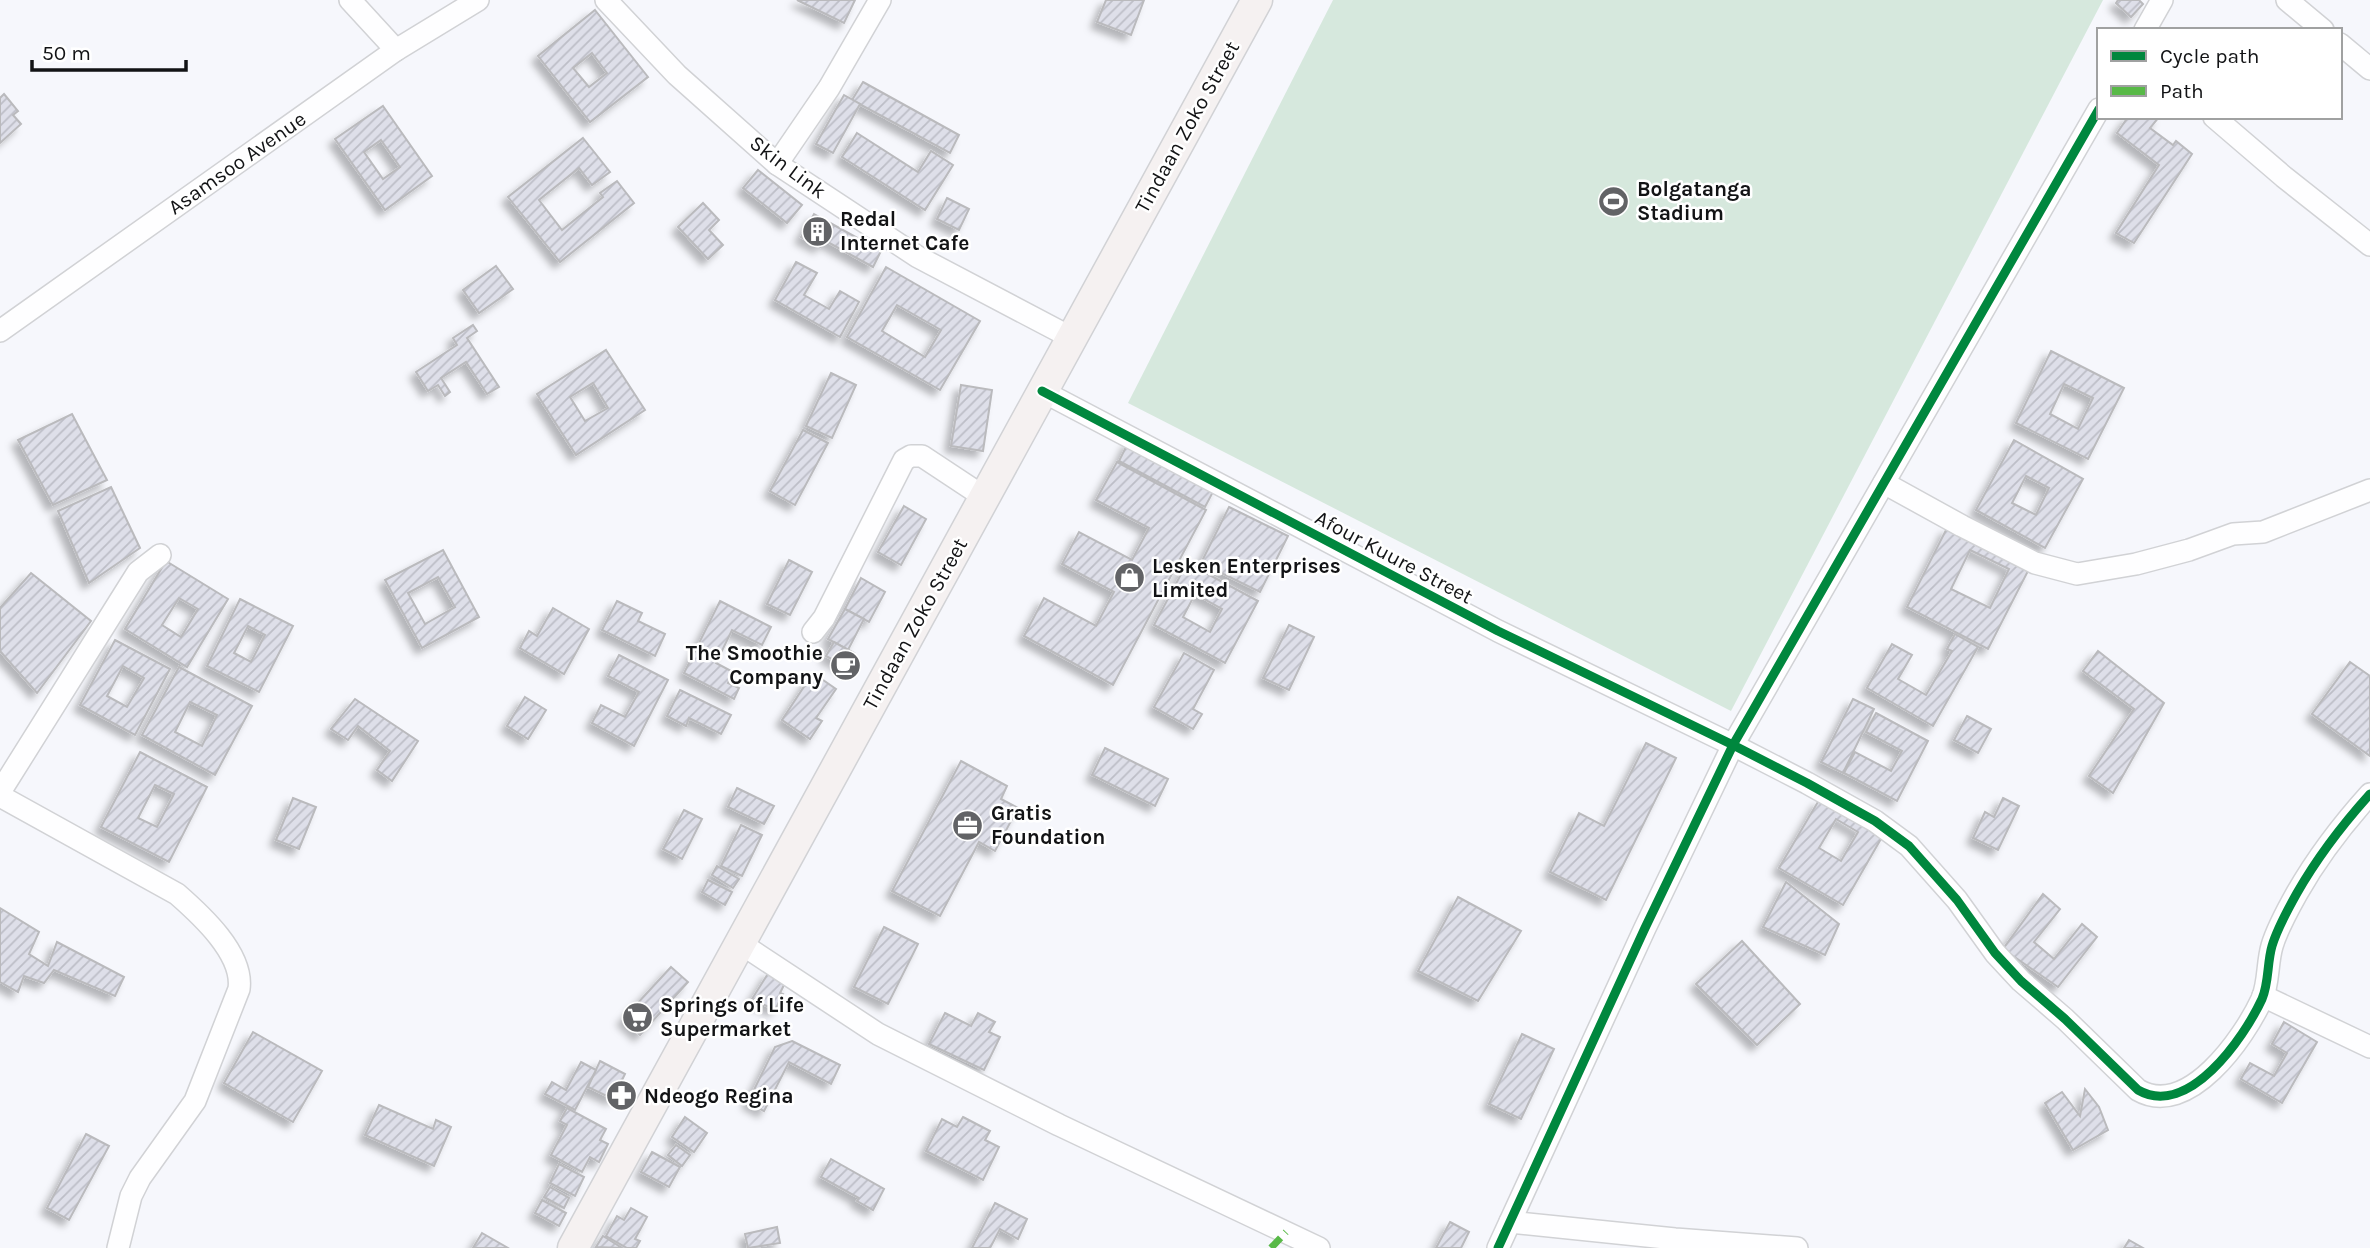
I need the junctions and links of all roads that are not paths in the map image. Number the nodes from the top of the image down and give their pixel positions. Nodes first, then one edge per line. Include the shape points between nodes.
1 (350, 0) edge
2 (478, 0) edge
3 (606, 0) edge
4 (880, 0) edge
5 (1257, 0) edge
6 (2162, 0) edge
7 (2287, 0) edge
8 (2146, 28) edge
9 (2321, 28) edge
10 (2342, 46) edge
11 (396, 50) junction
12 (2370, 69) edge
13 (2097, 113) edge
14 (2216, 119) edge
15 (777, 164) junction
16 (2370, 245) edge
17 (0, 331) edge
18 (1072, 338) junction
19 (1042, 391) junction
20 (1884, 483) junction
21 (2370, 490) edge
22 (984, 497) junction
23 (160, 555) dead end
24 (813, 632) dead end
25 (1733, 745) junction
26 (0, 794) edge
27 (2370, 794) edge
28 (740, 943) junction
29 (2263, 996) junction
30 (2370, 1047) edge
31 (1510, 1222) junction
32 (118, 1248) edge
33 (573, 1248) edge
34 (1320, 1248) edge
35 (1497, 1248) edge
36 (1797, 1248) edge

1 - 11 street
2 - 11 street, Asamsoo Avenue
3 - 15 street, Skin Link via 677,75
4 - 15 street via 829,88
5 - 18 main road, Tindaan Zoko Street
6 - 8 street
7 - 9 street
10 - 12 street
11 - 17 street, Asamsoo Avenue
13 - 20 street
14 - 16 street
15 - 18 street, Skin Link via 918,257
18 - 19 main road, Tindaan Zoko Street
19 - 22 main road, Tindaan Zoko Street
19 - 25 street, Afour Kuure Street via 1498,631
20 - 21 street via 2035,563 2077,573 2136,564 2233,534 2263,532
20 - 25 street
22 - 24 street via 922,456 904,460
22 - 28 main road, Tindaan Zoko Street
23 - 26 street via 138,572
25 - 29 street, Afour Kuure Street via 1875,821 1909,846 2021,981 2151,1097 2184,1092 2213,1070 2244,1031
25 - 31 street
26 - 32 street via 177,894 223,942 238,970 239,989 195,1101 140,1178 127,1205
27 - 29 street via 2298,892 2272,945
28 - 33 main road, Tindaan Zoko Street
28 - 34 street via 878,1034
29 - 30 street
31 - 35 street
31 - 36 street

